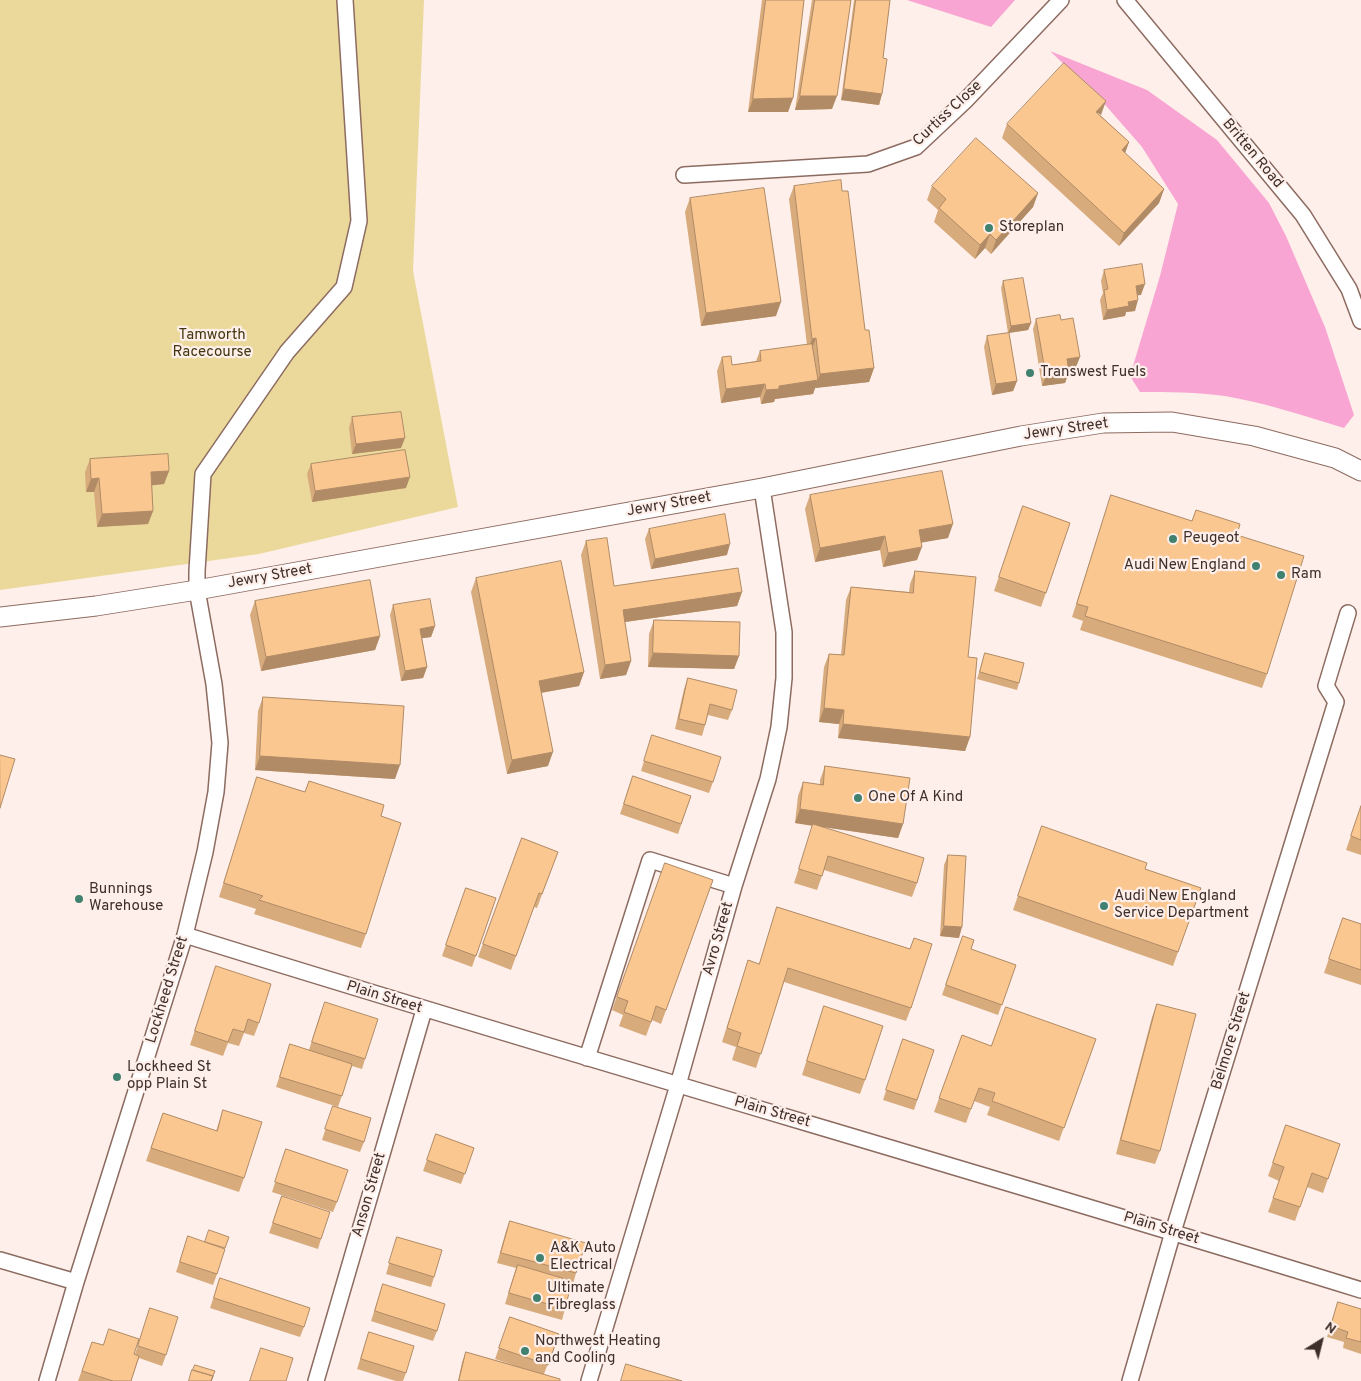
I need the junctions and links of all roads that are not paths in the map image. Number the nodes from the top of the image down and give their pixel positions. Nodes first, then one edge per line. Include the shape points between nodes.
1 (345, 0) edge
2 (1060, 0) edge
3 (1124, 0) edge
4 (684, 175) dead end
5 (1361, 321) edge
6 (1361, 455) edge
7 (1335, 458) junction
8 (1361, 471) edge
9 (762, 488) junction
10 (197, 590) junction
11 (1348, 613) dead end
12 (0, 617) edge
13 (734, 886) junction
14 (184, 935) junction
15 (424, 1010) junction
16 (587, 1058) junction
17 (678, 1085) junction
18 (1173, 1232) junction
19 (0, 1260) edge
20 (76, 1282) junction
21 (1361, 1290) edge
22 (47, 1381) edge
23 (316, 1381) edge
24 (588, 1381) edge
25 (1130, 1381) edge

1 - 10 street, Lockheed Street via 358,222 344,287 287,352 203,474
2 - 4 street, Curtiss Close via 916,148 868,164
3 - 5 street, Britten Road via 1303,215 1349,289
6 - 7 main road, Jewry Street
7 - 8 main road, Jewry Street
7 - 9 main road, Jewry Street via 1254,436 1172,422 1103,423 1021,436
9 - 10 main road, Jewry Street
9 - 13 street, Avro Street via 784,632 784,678 779,726 768,779
10 - 12 main road, Jewry Street
10 - 14 street, Lockheed Street via 214,684 220,743 208,835
11 - 18 street, Belmore Street via 1326,686 1336,702
13 - 16 street via 650,860
13 - 17 street, Avro Street
14 - 15 street, Plain Street
14 - 20 street, Lockheed Street
15 - 16 street, Plain Street
15 - 23 street, Anson Street
16 - 17 street, Plain Street
17 - 18 street, Plain Street
17 - 24 street, Avro Street
18 - 21 street, Plain Street
18 - 25 street, Belmore Street
19 - 20 street
20 - 22 street, Lockheed Street

